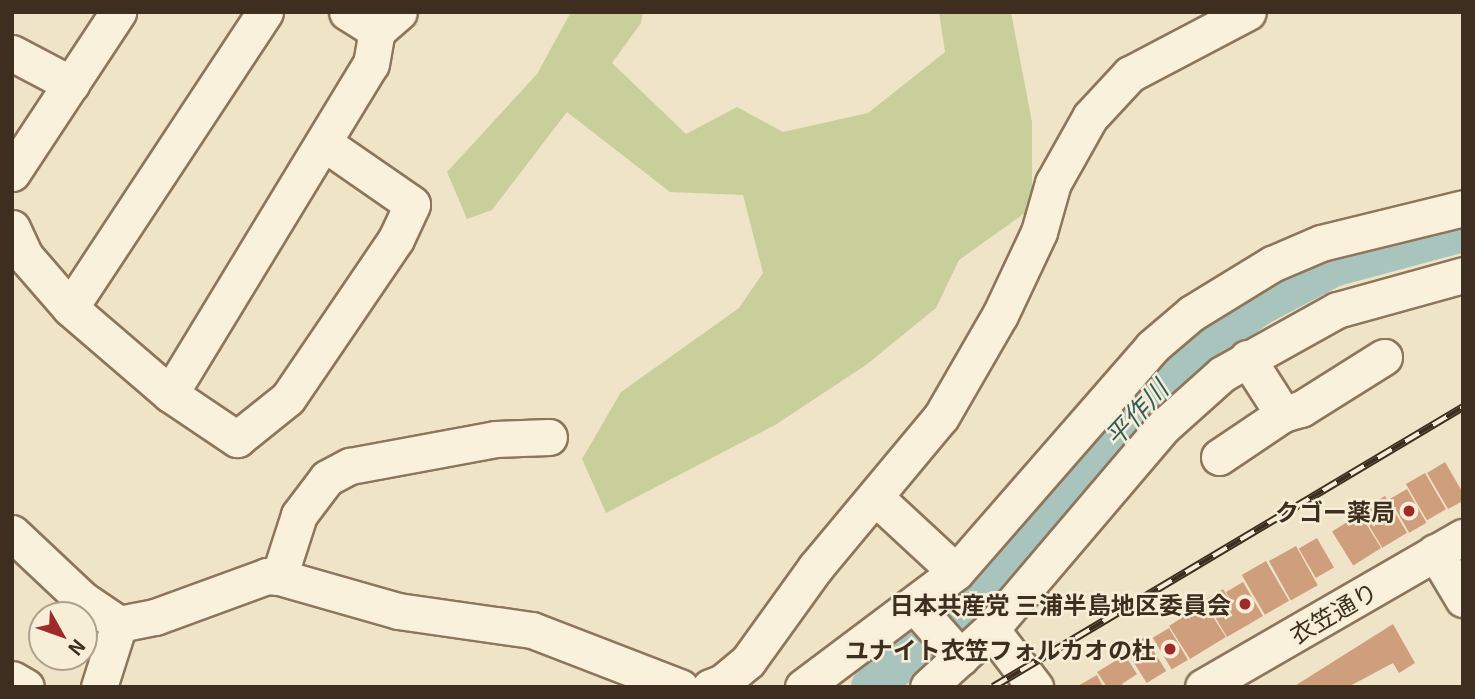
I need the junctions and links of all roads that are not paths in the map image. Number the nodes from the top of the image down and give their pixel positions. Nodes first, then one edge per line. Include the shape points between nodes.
1 (118, 12) edge
2 (265, 12) edge
3 (346, 12) edge
4 (1248, 12) edge
5 (388, 22) edge
6 (12, 53) edge
7 (71, 84) junction
8 (324, 143) junction
9 (12, 173) edge
10 (1463, 208) edge
11 (12, 228) edge
12 (1463, 275) edge
13 (70, 309) junction
14 (1384, 357) dead end
15 (1247, 358) junction
16 (170, 394) junction
17 (1283, 414) junction
18 (549, 437) dead end
19 (1219, 457) dead end
20 (875, 497) junction
21 (12, 533) edge
22 (1449, 545) edge
23 (956, 572) junction
24 (279, 577) junction
25 (1463, 599) edge
26 (917, 609) junction
27 (120, 624) junction
28 (990, 629) junction
29 (959, 657) junction
30 (12, 679) edge
31 (1205, 686) edge
32 (26, 687) edge
33 (99, 687) edge
34 (680, 687) edge
35 (710, 687) edge
36 (803, 687) edge
37 (928, 687) edge
38 (1035, 687) edge

1 - 7 street
2 - 13 street
3 - 5 street
4 - 20 street via 1130,74 1090,117 1053,183 1039,232 975,364 941,417
5 - 8 street via 371,64
6 - 7 street
7 - 9 street
8 - 16 street
8 - 16 street via 412,204 396,239 288,398 237,439
10 - 23 street via 1321,243 1272,264 1192,313 1152,347
11 - 13 street via 25,256
12 - 15 street via 1337,310
13 - 16 street
14 - 17 street via 1301,409
15 - 17 street
15 - 28 street via 1203,389 1164,426
17 - 19 street
18 - 24 street via 495,439 350,466 327,478 299,515
20 - 23 street
20 - 35 street via 815,568 748,661
21 - 27 street via 82,599
22 - 25 street
22 - 31 street, 衣笠通り
23 - 26 street
24 - 27 street via 267,576 155,617
24 - 34 street via 398,611 532,630
26 - 29 street
26 - 36 street
27 - 33 street
28 - 29 street
28 - 38 street
29 - 37 street
30 - 32 street

